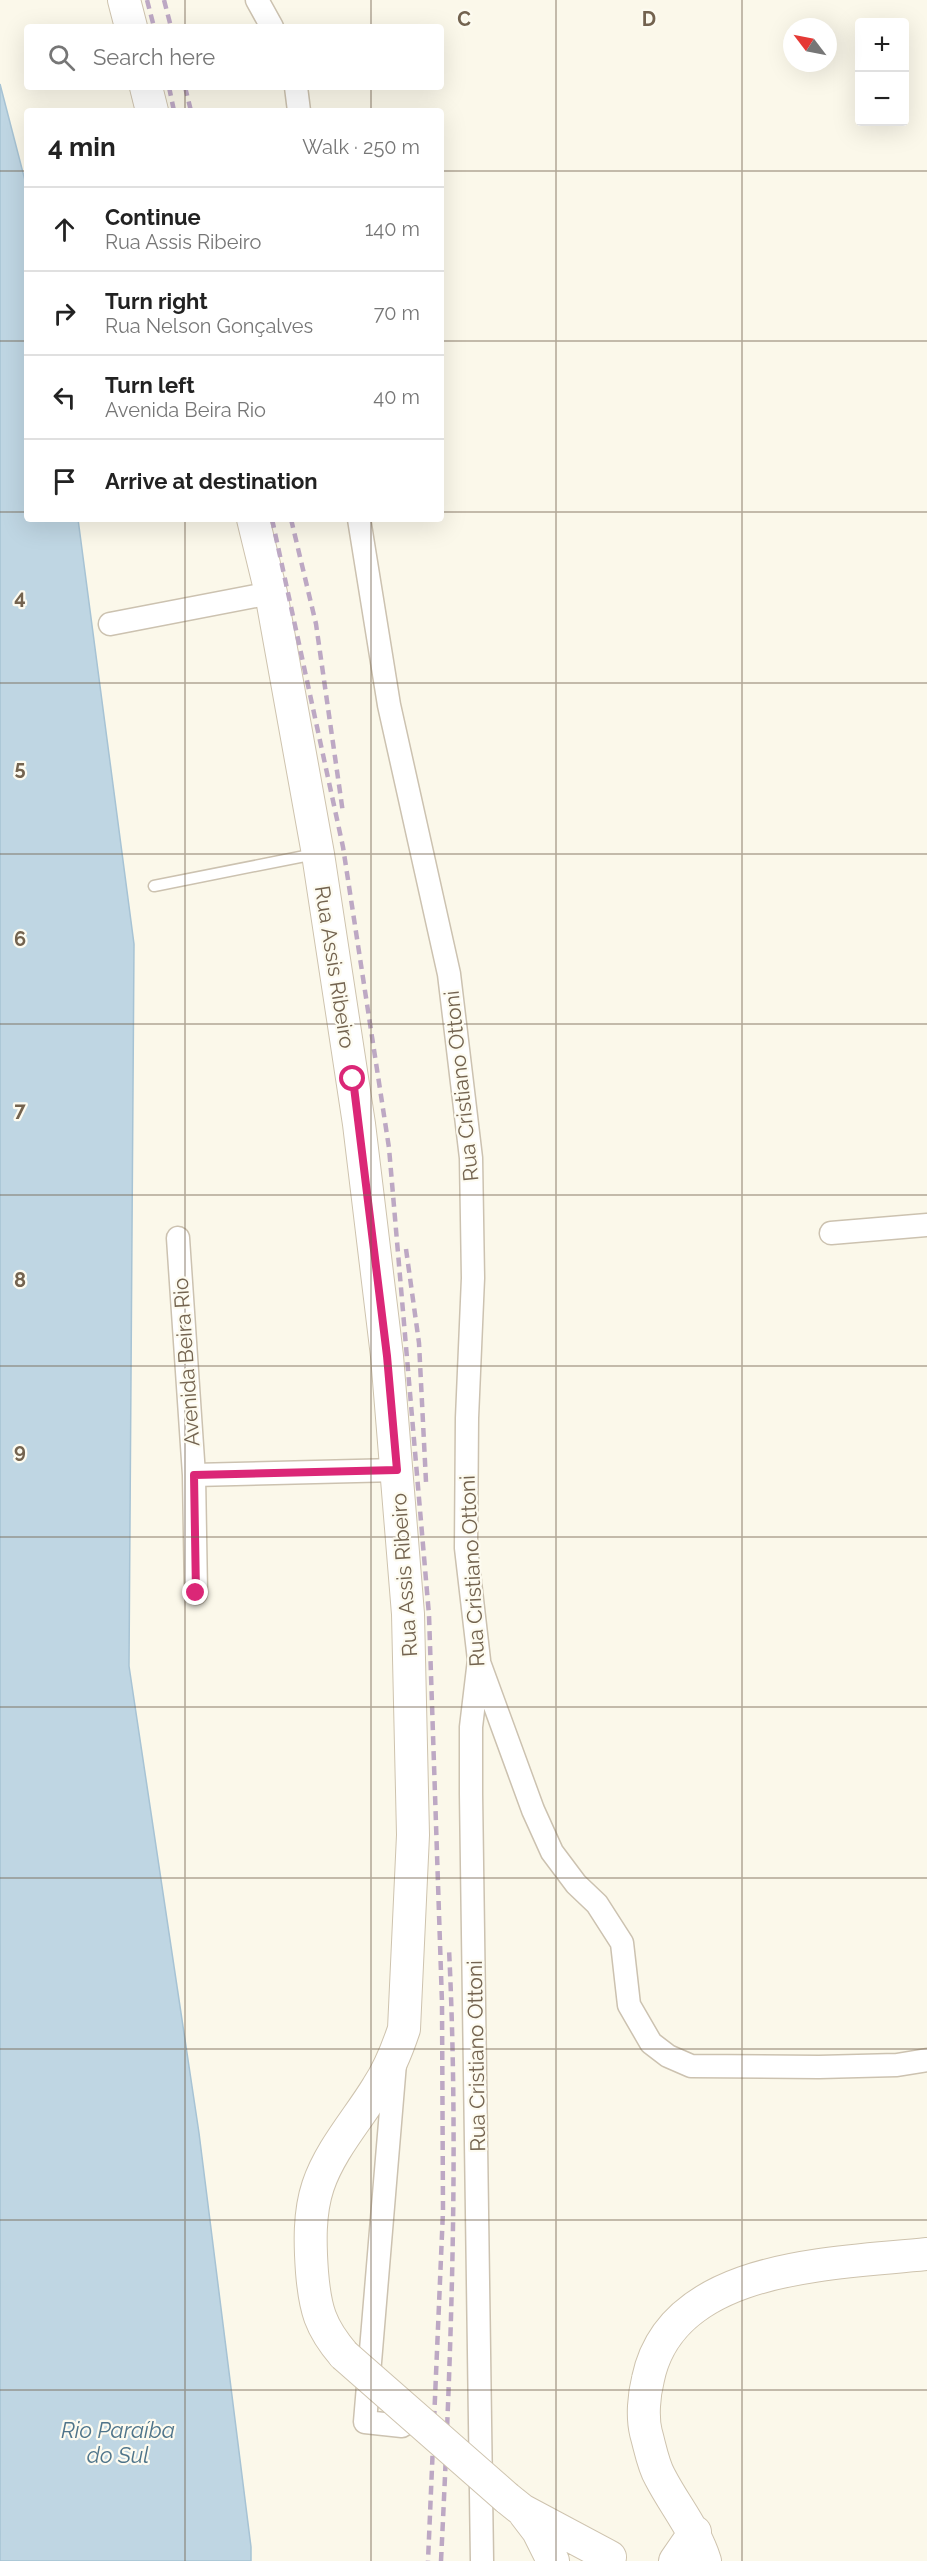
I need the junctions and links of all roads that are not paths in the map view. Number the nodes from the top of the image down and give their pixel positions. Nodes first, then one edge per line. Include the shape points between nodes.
1 (124, 0) edge
2 (257, 0) edge
3 (130, 24) edge
4 (270, 24) edge
5 (147, 90) edge
6 (296, 90) edge
7 (151, 108) edge
8 (299, 108) edge
9 (254, 522) edge
10 (359, 522) edge
11 (271, 593) junction
12 (110, 624) dead end
13 (318, 854) junction
14 (154, 886) dead end
15 (927, 1224) edge
16 (831, 1233) dead end
17 (178, 1238) dead end
18 (397, 1470) junction
19 (194, 1475) junction
20 (196, 1593) dead end
21 (479, 1660) junction
22 (400, 2041) junction
23 (927, 2060) edge
24 (927, 2254) edge
25 (402, 2426) dead end
26 (514, 2504) junction
27 (695, 2532) junction
28 (610, 2560) edge
29 (482, 2561) edge
30 (553, 2561) edge
31 (675, 2561) edge
32 (705, 2561) edge

1 - 3 street
2 - 4 street
5 - 7 street
6 - 8 street
9 - 11 street, Rua Assis Ribeiro
10 - 21 street, Rua Cristiano Ottoni via 389,705 449,974 465,1094 471,1158 473,1278 466,1548
11 - 12 street
11 - 13 street, Rua Assis Ribeiro
13 - 14 lane
13 - 18 street, Rua Assis Ribeiro via 360,1124
15 - 16 street
17 - 19 street, Avenida Beira Rio
18 - 19 street
18 - 22 street, Rua Assis Ribeiro via 408,1614 413,1835
19 - 20 street, Avenida Beira Rio
21 - 23 street via 552,1852 597,1904 622,1943 629,2005 651,2043 691,2066 875,2066
21 - 29 street, Rua Cristiano Ottoni via 471,1727 471,1794
22 - 25 street via 365,2422
22 - 26 street, bridge via 378,2087 327,2165 318,2186 311,2216 314,2300 329,2338 345,2355
24 - 27 street via 813,2265 770,2274 730,2288 693,2308 669,2330 652,2358 645,2392 645,2430 659,2475
26 - 28 street
26 - 30 street via 538,2531
27 - 31 street
27 - 32 street

